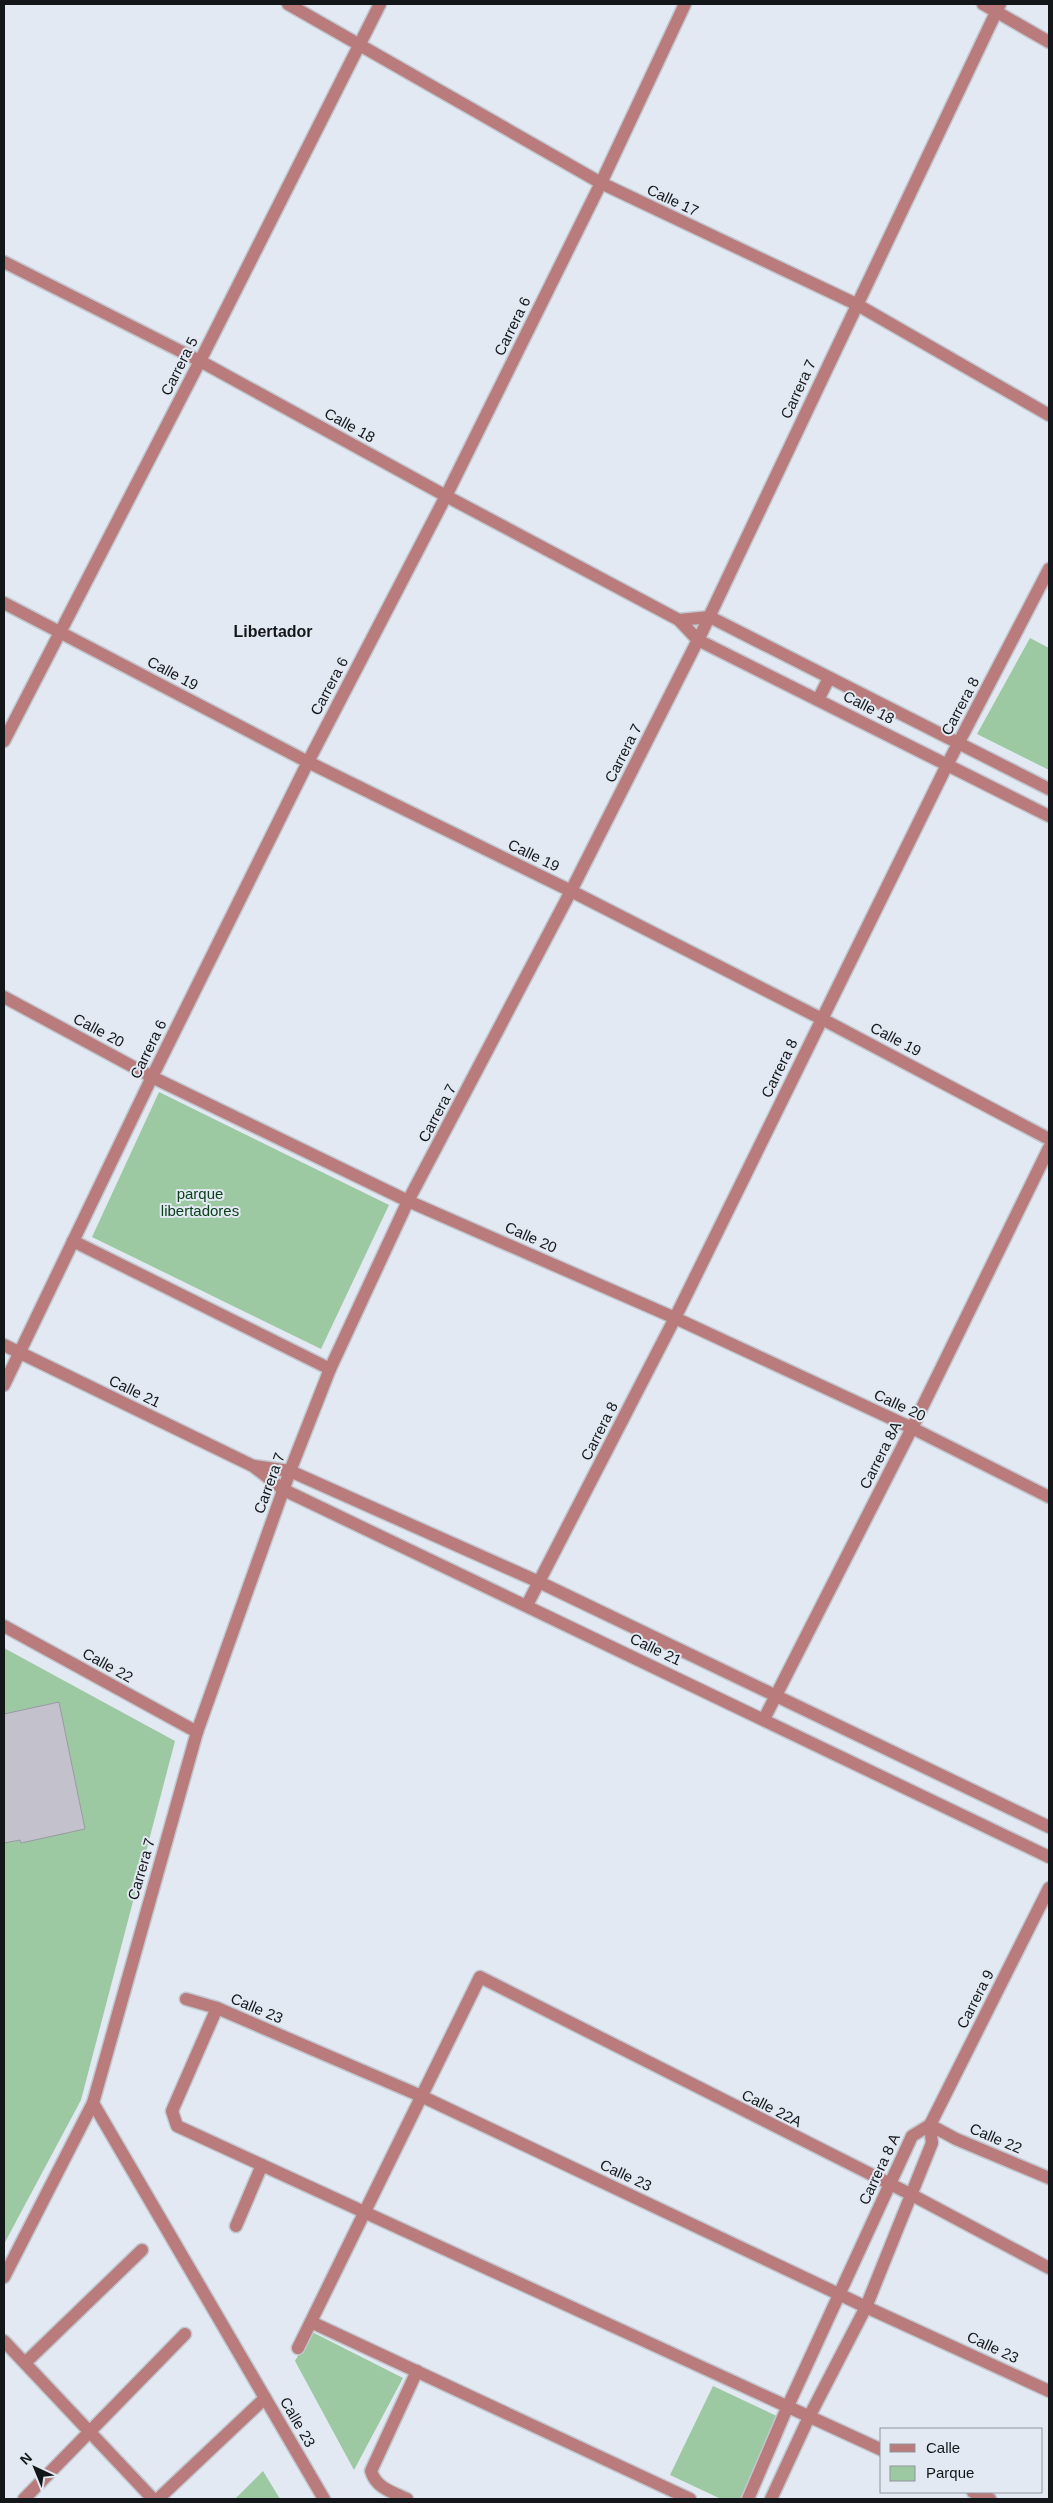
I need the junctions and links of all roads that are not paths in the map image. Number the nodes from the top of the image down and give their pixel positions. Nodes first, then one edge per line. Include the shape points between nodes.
1 (288, 4) edge
2 (380, 4) edge
3 (685, 4) edge
4 (983, 4) edge
5 (998, 8) edge
6 (1049, 42) edge
7 (360, 45) junction
8 (600, 183) junction
9 (4, 262) edge
10 (856, 304) junction
11 (200, 361) junction
12 (1049, 415) edge
13 (446, 496) junction
14 (1049, 569) edge
15 (4, 603) edge
16 (710, 617) junction
17 (679, 620) junction
18 (61, 632) junction
19 (698, 640) junction
20 (829, 678) junction
21 (818, 700) junction
22 (4, 741) edge
23 (959, 743) junction
24 (308, 762) junction
25 (947, 765) junction
26 (1049, 789) edge
27 (1049, 816) edge
28 (571, 891) junction
29 (4, 997) edge
30 (822, 1018) junction
31 (152, 1077) junction
32 (1049, 1139) edge
33 (1049, 1148) edge
34 (408, 1202) junction
35 (73, 1241) junction
36 (675, 1318) junction
37 (4, 1345) edge
38 (19, 1353) junction
39 (330, 1369) junction
40 (4, 1386) edge
41 (912, 1428) junction
42 (253, 1466) junction
43 (290, 1471) junction
44 (284, 1490) junction
45 (1049, 1497) edge
46 (539, 1582) junction
47 (527, 1605) junction
48 (4, 1626) edge
49 (775, 1694) junction
50 (764, 1719) junction
51 (197, 1732) junction
52 (1049, 1827) edge
53 (1049, 1857) edge
54 (1049, 1888) edge
55 (186, 1998) dead end
56 (217, 2008) junction
57 (421, 2096) junction
58 (93, 2103) junction
59 (930, 2125) junction
60 (262, 2165) junction
61 (1049, 2178) edge
62 (889, 2185) junction
63 (912, 2195) junction
64 (366, 2212) junction
65 (236, 2226) dead end
66 (142, 2250) dead end
67 (1049, 2268) edge
68 (4, 2278) edge
69 (841, 2294) junction
70 (866, 2306) junction
71 (311, 2322) junction
72 (185, 2334) dead end
73 (4, 2341) edge
74 (298, 2348) dead end
75 (25, 2363) junction
76 (417, 2371) junction
77 (1049, 2390) edge
78 (265, 2398) junction
79 (786, 2408) junction
80 (809, 2417) junction
81 (90, 2431) junction
82 (880, 2449) edge
83 (975, 2493) edge
84 (24, 2499) edge
85 (153, 2499) edge
86 (158, 2499) edge
87 (324, 2499) edge
88 (407, 2499) edge
89 (690, 2499) edge
90 (748, 2499) edge
91 (771, 2499) edge
92 (990, 2499) edge

1 - 7 street, Calle 17
2 - 7 street, Carrera 5
3 - 8 street, Carrera 6
4 - 5 street
5 - 6 street
5 - 10 street, Carrera 7
7 - 8 street, Calle 17
7 - 11 street, Carrera 5
8 - 10 street, Calle 17
8 - 13 street, Carrera 6
9 - 11 street, Calle 18
10 - 12 street, Calle 17
10 - 16 street, Carrera 7
11 - 13 street, Calle 18
11 - 18 street, Carrera 5
13 - 17 street, Calle 18
13 - 24 street, Carrera 6
14 - 23 street, Carrera 8
15 - 18 street, Calle 19
16 - 17 street
16 - 19 street, Carrera 7
16 - 20 street, Calle 18
17 - 19 street, Calle 18
18 - 22 street, Carrera 5
18 - 24 street, Calle 19
19 - 21 street, Calle 18
19 - 28 street, Carrera 7
20 - 21 street
20 - 23 street, Calle 18
21 - 25 street, Calle 18
23 - 25 street, Carrera 8
23 - 26 street, Calle 18
24 - 28 street, Calle 19
24 - 31 street, Carrera 6
25 - 27 street, Calle 18
25 - 30 street, Carrera 8
28 - 30 street, Calle 19
28 - 34 street, Carrera 7
29 - 31 street, Calle 20
30 - 32 street, Calle 19
30 - 36 street, Carrera 8
31 - 34 street, Calle 20
31 - 35 street, Carrera 6
33 - 41 street, Carrera 8A
34 - 36 street, Calle 20
34 - 39 street, Carrera 7
35 - 38 street, Carrera 6
35 - 39 street
36 - 41 street, Calle 20
36 - 46 street, Carrera 8
37 - 38 street, Calle 21
38 - 40 street, Carrera 6
38 - 42 street, Calle 21
39 - 43 street, Carrera 7
41 - 45 street, Calle 20
41 - 49 street, Carrera 8A
42 - 43 street, Calle 21
42 - 44 street, Calle 21
43 - 44 street, Carrera 7
43 - 46 street, Calle 21
44 - 47 street, Calle 21
44 - 51 street, Carrera 7
46 - 47 street, Carrera 8
46 - 49 street, Calle 21
47 - 50 street, Calle 21
48 - 51 street, Calle 22
49 - 50 street, Carrera 8A
49 - 52 street, Calle 21
50 - 53 street, Calle 21
51 - 58 street, Carrera 7
54 - 59 street, Carrera 9
55 - 56 street, Calle 23
56 - 57 street, Calle 23
56 - 60 street via 172,2111 177,2126
57 - 62 street, Calle 22A via 480,1977
57 - 64 street
57 - 69 street, Calle 23
58 - 68 street, Carrera 7
58 - 78 street, Calle 23
59 - 61 street, Calle 22
59 - 62 street, Carrera 8 A via 912,2136
59 - 63 street via 932,2143
60 - 64 street
60 - 65 street
62 - 63 street, Calle 22A
62 - 69 street, Carrera 8 A
63 - 67 street, Calle 22A
63 - 70 street
64 - 71 street
64 - 79 street
66 - 75 street
69 - 70 street, Calle 23
69 - 79 street, Carrera 8 A
70 - 77 street, Calle 23
70 - 80 street
71 - 74 street
71 - 76 street
72 - 81 street
73 - 75 street
75 - 81 street
76 - 88 street via 371,2471 380,2487
76 - 89 street
78 - 86 street
78 - 87 street, Calle 23
79 - 80 street
79 - 90 street, Carrera 8 A
80 - 82 street
80 - 91 street
81 - 84 street
81 - 85 street
83 - 92 street

